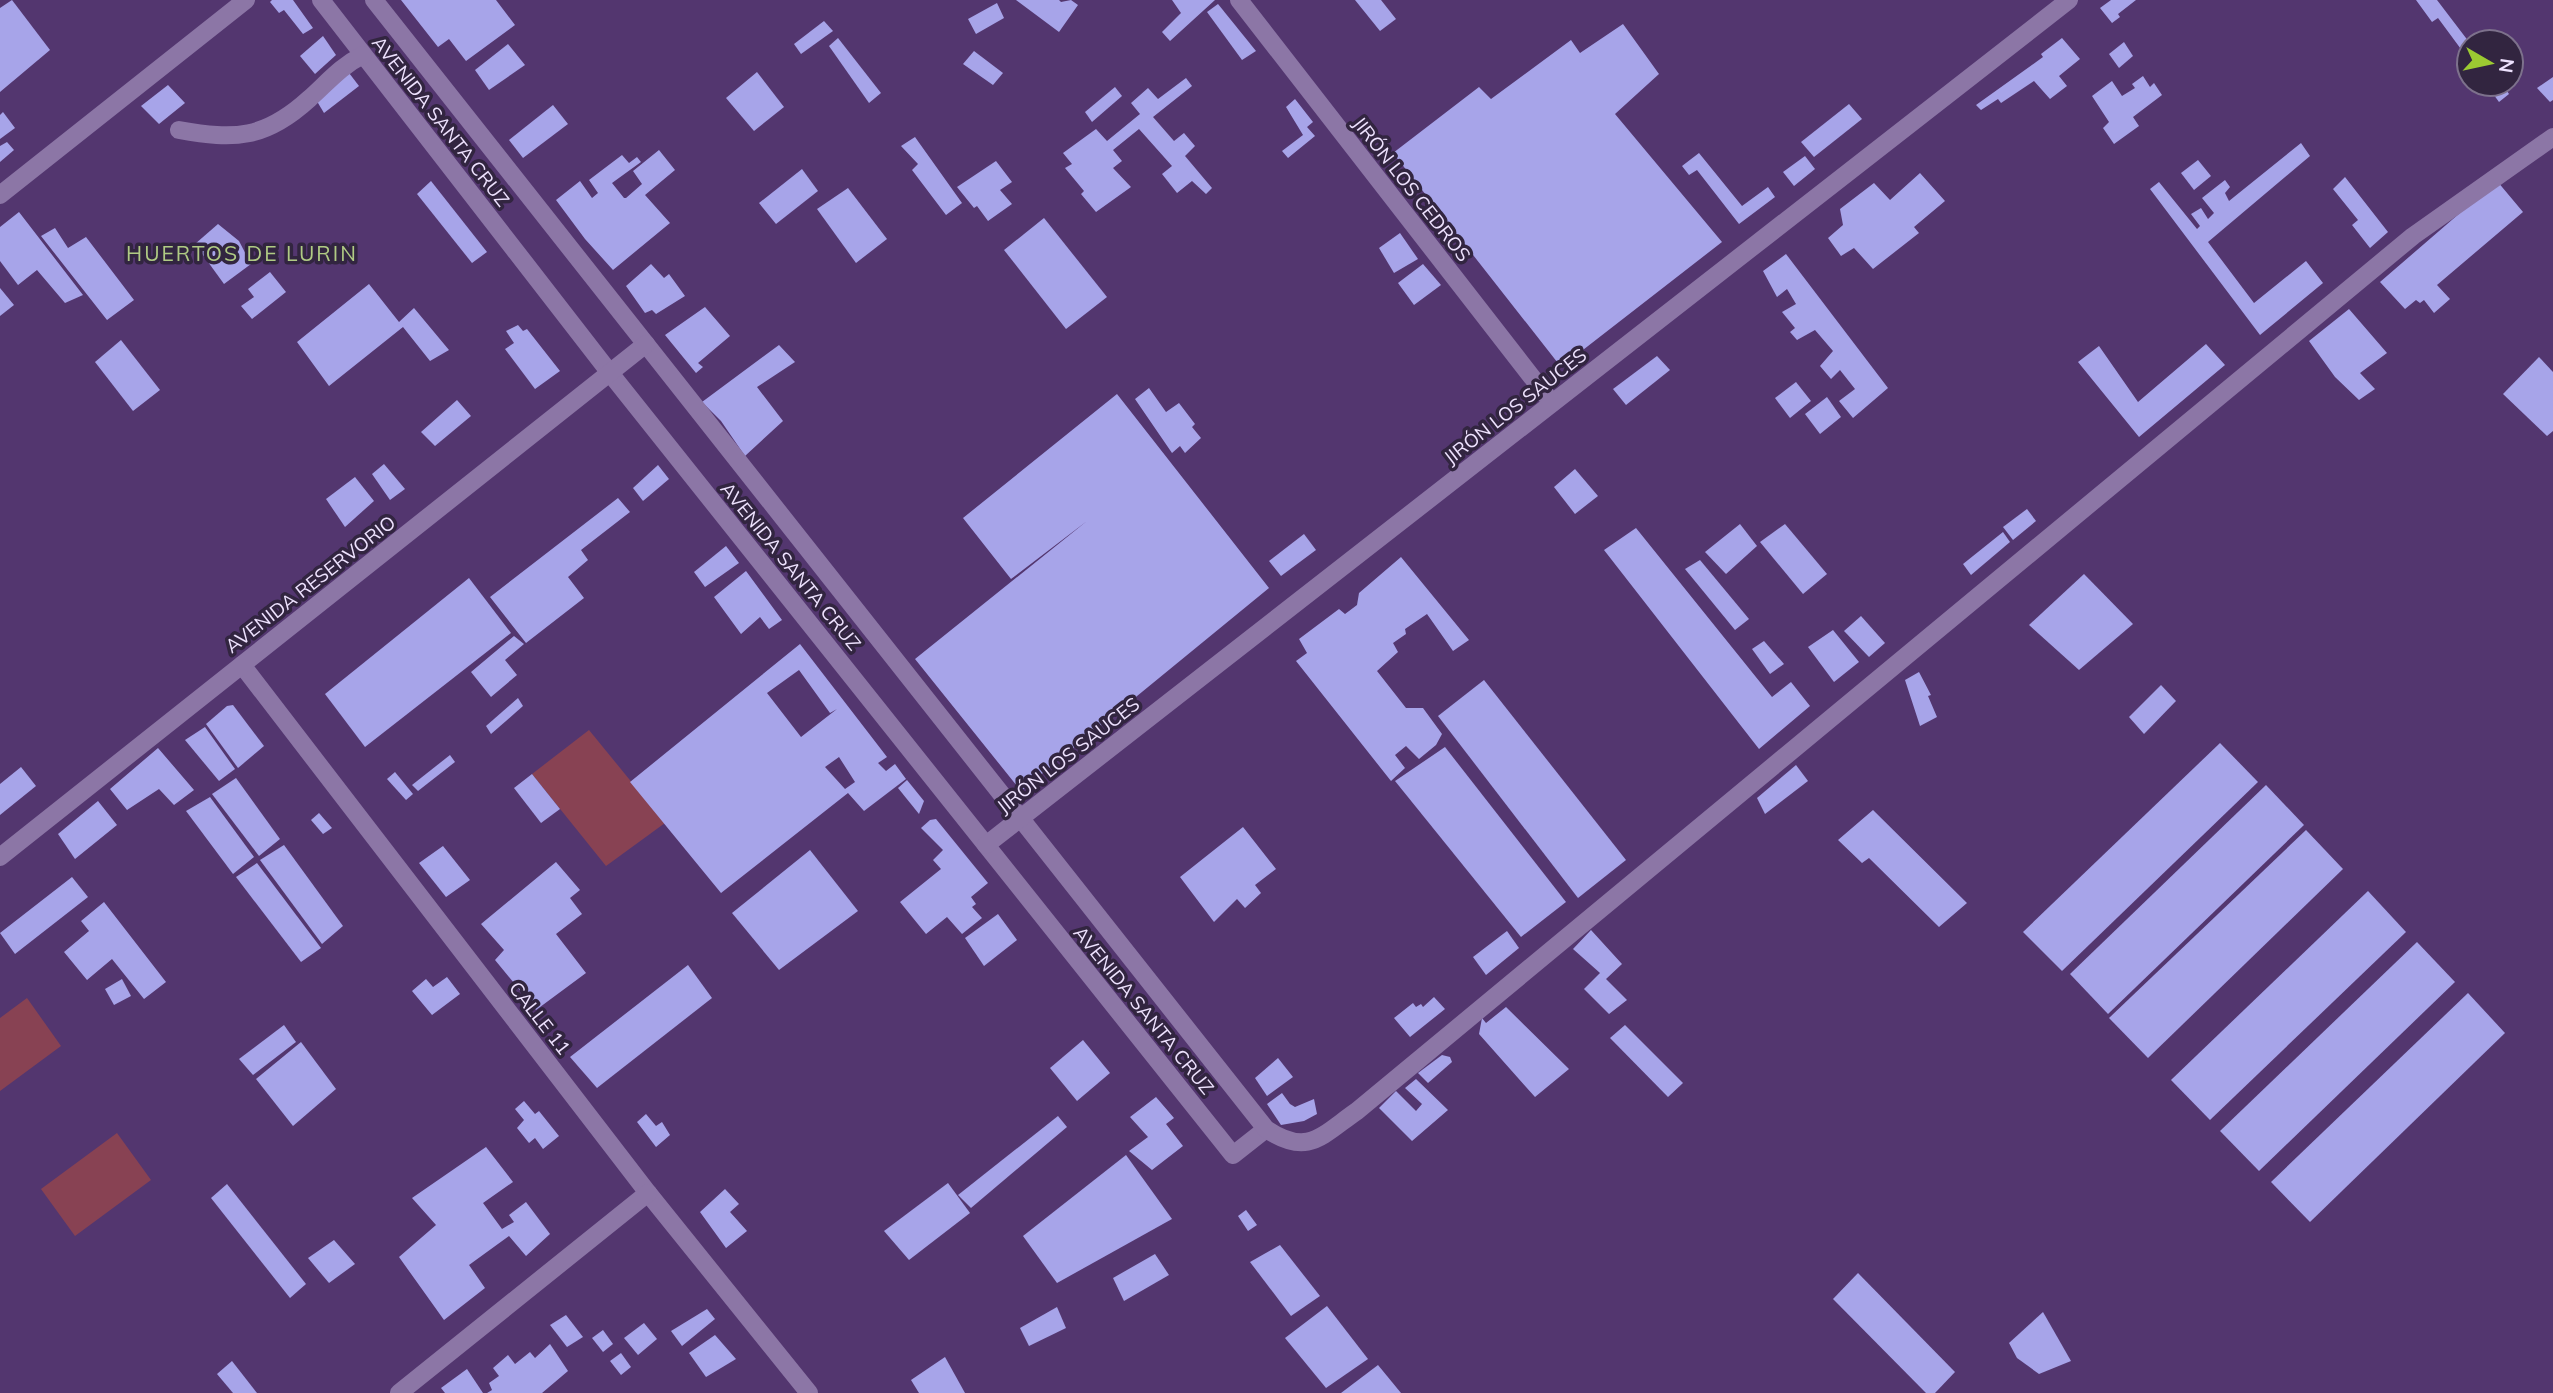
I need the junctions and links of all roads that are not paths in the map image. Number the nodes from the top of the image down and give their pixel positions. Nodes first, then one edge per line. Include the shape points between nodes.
1 (246, 0) edge
2 (321, 0) edge
3 (374, 0) edge
4 (1239, 0) edge
5 (2069, 0) edge
6 (363, 55) junction
7 (179, 130) dead end
8 (2553, 137) edge
9 (0, 195) edge
10 (646, 344) junction
11 (610, 373) junction
12 (1552, 403) junction
13 (242, 665) junction
14 (1020, 818) junction
15 (986, 845) junction
16 (0, 857) edge
17 (1266, 1129) junction
18 (648, 1193) junction
19 (399, 1393) edge
20 (808, 1393) edge

1 - 9 street
2 - 6 street, AVENIDA SANTA CRUZ
3 - 10 street, AVENIDA SANTA CRUZ
4 - 12 street, JIRÓN LOS CEDROS
5 - 12 street, JIRÓN LOS SAUCES
6 - 7 street via 344,65 307,101 258,132 226,137
6 - 11 street, AVENIDA SANTA CRUZ
8 - 17 street via 2413,236 1357,1111 1313,1142 1297,1144
10 - 11 street, AVENIDA RESERVORIO
10 - 14 street, AVENIDA SANTA CRUZ
11 - 13 street, AVENIDA RESERVORIO
11 - 15 street, AVENIDA SANTA CRUZ
12 - 14 street, JIRÓN LOS SAUCES
13 - 16 street, AVENIDA RESERVORIO
13 - 18 street, CALLE 11
14 - 15 street, JIRÓN LOS SAUCES
14 - 17 street, AVENIDA SANTA CRUZ
15 - 17 street, AVENIDA SANTA CRUZ via 1233,1155
18 - 19 street
18 - 20 street, CALLE 11

